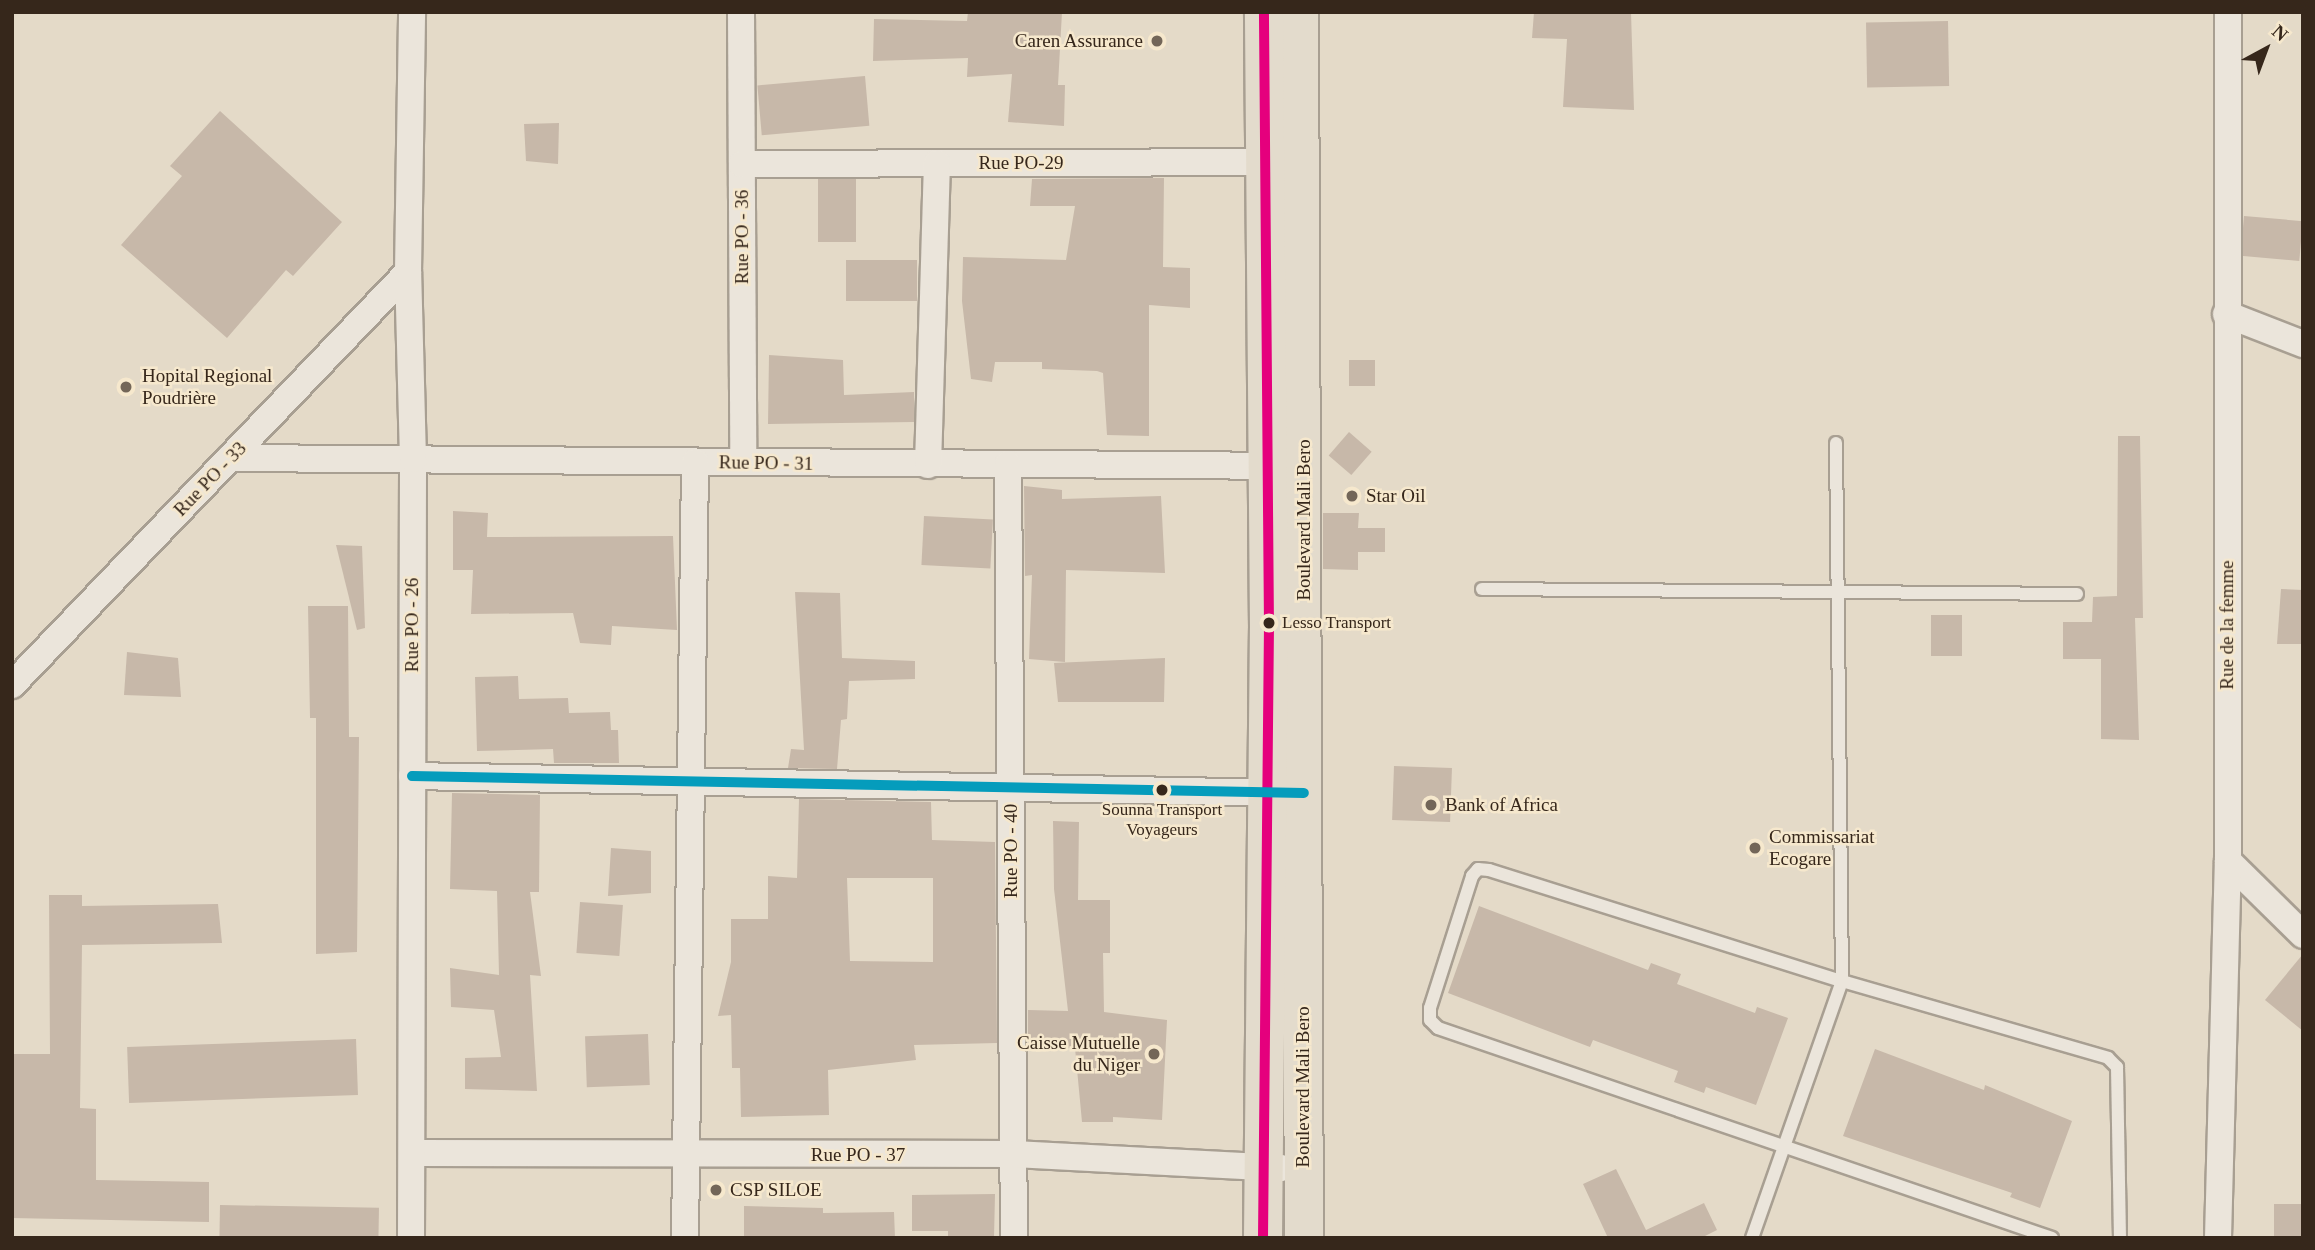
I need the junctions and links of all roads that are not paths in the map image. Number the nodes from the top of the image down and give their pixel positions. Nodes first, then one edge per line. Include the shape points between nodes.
1 (412, 12) edge
2 (741, 12) edge
3 (1264, 12) edge
4 (1298, 12) edge
5 (2228, 12) edge
6 (1282, 162) junction
7 (937, 163) junction
8 (742, 164) junction
9 (408, 272) junction
10 (2226, 314) junction
11 (2303, 344) edge
12 (1836, 443) dead end
13 (230, 458) junction
14 (413, 460) junction
15 (695, 462) junction
16 (743, 462) junction
17 (1008, 464) junction
18 (929, 465) junction
19 (1285, 466) junction
20 (1482, 589) dead end
21 (1836, 593) junction
22 (2077, 594) dead end
23 (12, 685) edge
24 (412, 776) junction
25 (690, 781) junction
26 (1011, 788) junction
27 (1286, 793) junction
28 (2228, 860) junction
29 (2303, 934) edge
30 (1842, 981) junction
31 (1786, 1146) junction
32 (412, 1153) junction
33 (1014, 1154) junction
34 (685, 1156) junction
35 (1264, 1166) junction
36 (1303, 1170) junction
37 (411, 1238) edge
38 (685, 1238) edge
39 (1014, 1238) edge
40 (1263, 1238) edge
41 (1304, 1238) edge
42 (1752, 1238) edge
43 (2052, 1238) edge
44 (2120, 1238) edge
45 (2218, 1238) edge

1 - 9 street, Rue PO - 26
2 - 8 street, Rue PO - 36
3 - 6 main road, Boulevard Mali Bero
4 - 6 main road, Boulevard Mali Bero
5 - 10 street, Rue de la femme
6 - 7 street, Rue PO-29
6 - 19 main road, Boulevard Mali Bero
7 - 8 street, Rue PO-29
7 - 18 street
8 - 16 street, Rue PO - 36
9 - 13 street, Rue PO - 33
9 - 14 street, Rue PO - 26
10 - 11 street
10 - 28 street, Rue de la femme
12 - 21 lane
13 - 14 street, Rue PO - 31
13 - 23 street, Rue PO - 33
14 - 15 street, Rue PO - 31
14 - 24 street, Rue PO - 26
15 - 16 street, Rue PO - 31
15 - 25 street
16 - 18 street, Rue PO - 31
17 - 18 street, Rue PO - 31
17 - 19 street, Rue PO - 31
17 - 26 street, Rue PO - 40
19 - 27 main road, Boulevard Mali Bero
20 - 21 lane
21 - 22 lane
21 - 30 lane
24 - 25 street
24 - 32 street, Rue PO - 26
25 - 26 street
25 - 34 street
26 - 27 street
26 - 33 street, Rue PO - 40
27 - 35 main road, Boulevard Mali Bero
27 - 36 main road, Boulevard Mali Bero
28 - 29 street
28 - 45 street, Rue de la femme
30 - 31 lane
30 - 31 lane via 1489,870 1478,869 1472,876 1430,1008 1430,1020 1438,1028
30 - 44 lane via 2113,1062
31 - 42 lane
31 - 43 lane
32 - 34 street, Rue PO - 37
32 - 37 street, Rue PO - 26
33 - 34 street, Rue PO - 37
33 - 35 street, Rue PO - 37
33 - 39 street, Rue PO - 40
34 - 38 street
35 - 36 street, Rue PO - 37
35 - 40 main road, Boulevard Mali Bero
36 - 41 main road, Boulevard Mali Bero

